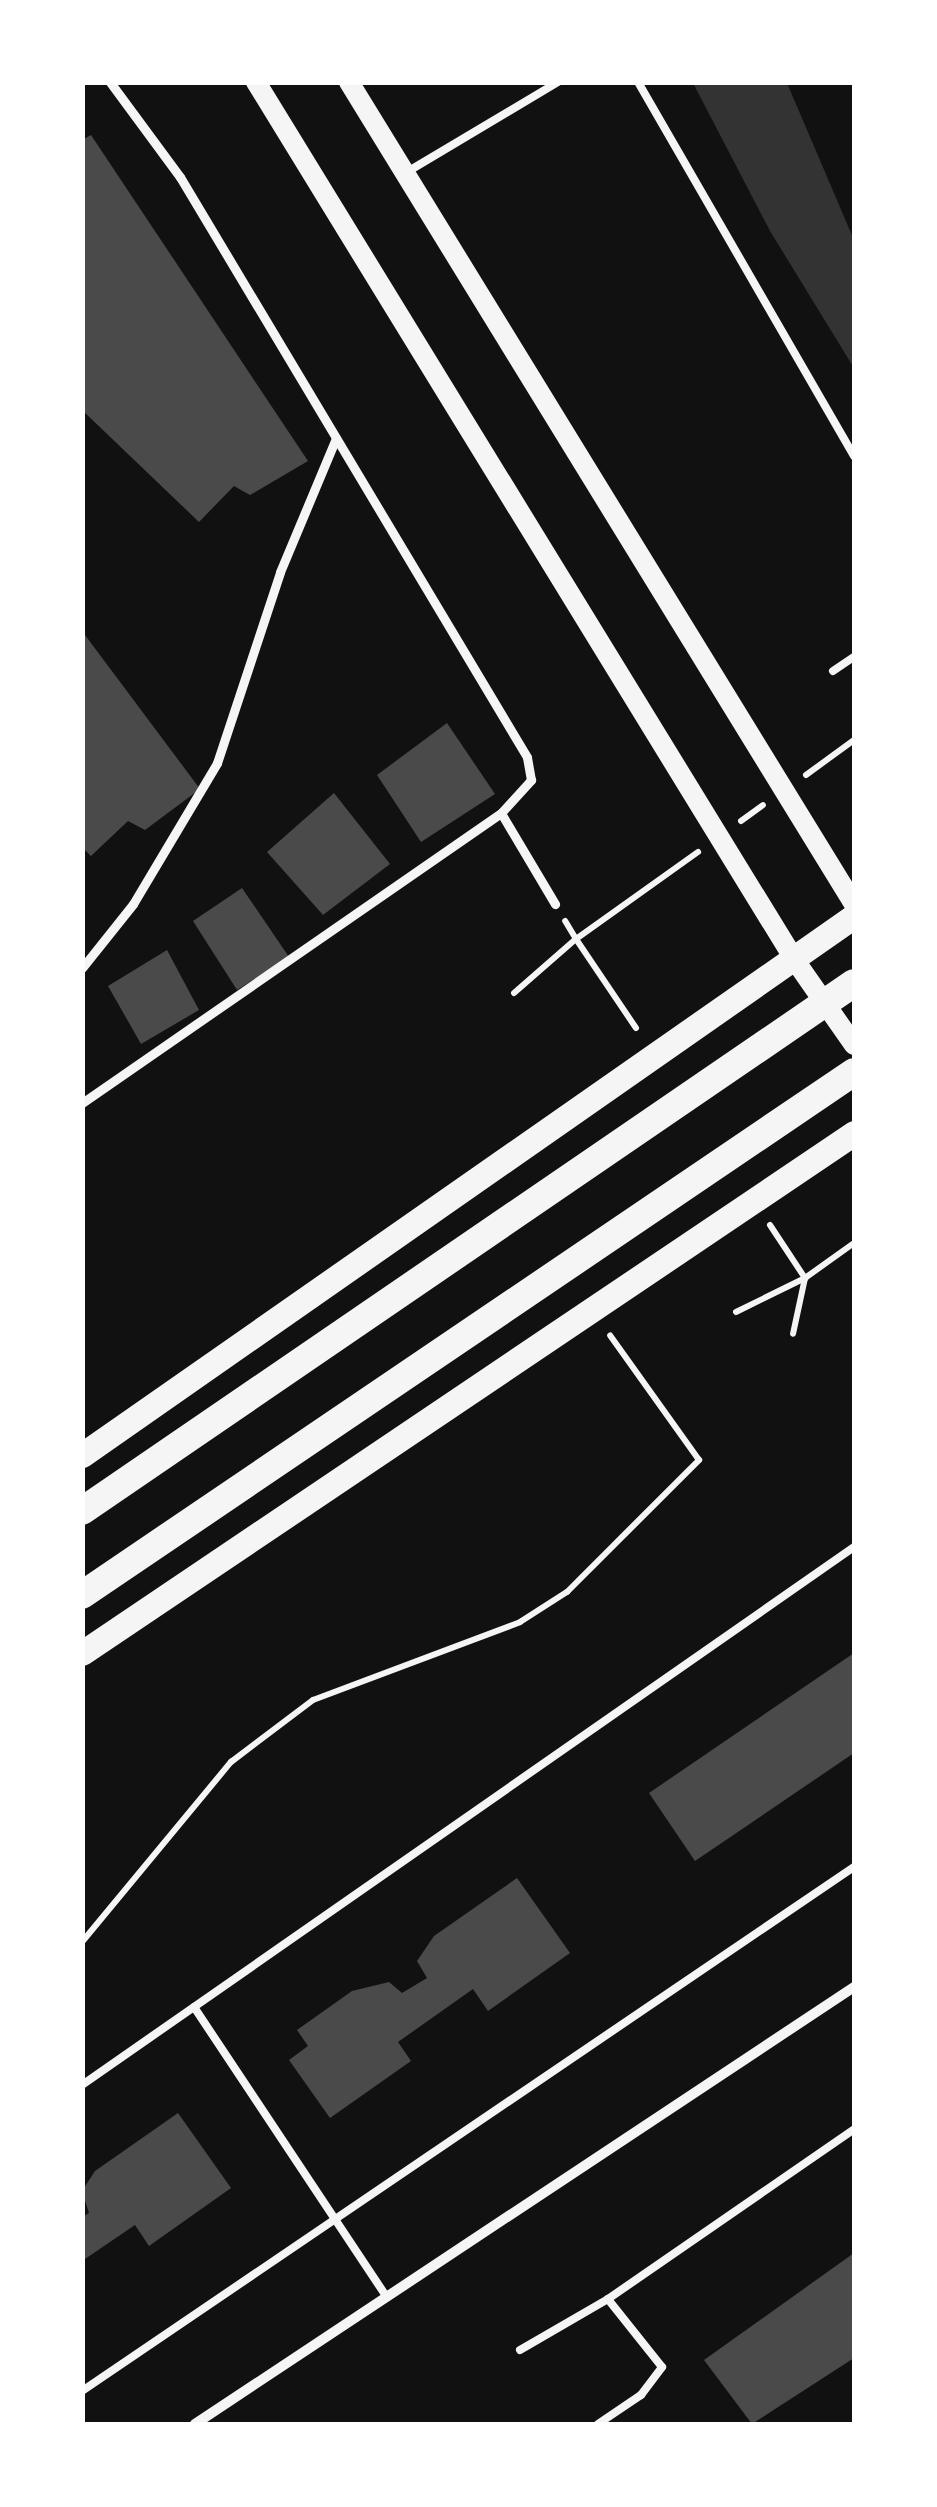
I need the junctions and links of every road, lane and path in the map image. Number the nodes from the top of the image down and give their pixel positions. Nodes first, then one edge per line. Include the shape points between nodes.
1 (110, 82) edge
2 (256, 82) edge
3 (349, 82) edge
4 (558, 82) edge
5 (638, 82) edge
6 (403, 174) junction
7 (336, 438) junction
8 (854, 456) edge
9 (854, 657) edge
10 (833, 671) dead end
11 (501, 814) junction
12 (555, 904) joint
13 (854, 904) edge
14 (854, 916) edge
15 (794, 959) junction
16 (82, 968) edge
17 (854, 983) edge
18 (514, 993) dead end
19 (854, 1045) edge
20 (854, 1072) edge
21 (82, 1103) edge
22 (854, 1133) edge
23 (590, 1307) junction
24 (736, 1312) dead end
25 (793, 1334) dead end
26 (82, 1455) edge
27 (82, 1511) edge
28 (854, 1547) edge
29 (82, 1595) edge
30 (82, 1652) edge
31 (854, 1868) edge
32 (82, 1942) edge
33 (854, 1987) edge
34 (194, 2007) junction
35 (82, 2085) edge
36 (854, 2128) edge
37 (335, 2220) junction
38 (387, 2297) junction
39 (608, 2299) junction
40 (520, 2350) dead end
41 (82, 2391) edge
42 (195, 2424) edge
43 (598, 2424) edge

1 - 7 street via 180,178
2 - 15 main road
3 - 6 main road
4 - 6 lane
5 - 8 lane
6 - 13 main road
7 - 11 street via 527,757 531,780
7 - 16 street via 280,572 217,763 132,904
9 - 10 lane
11 - 12 street
11 - 21 street
12 - 18 path via 576,939
14 - 15 main road
15 - 19 main road
15 - 26 main road
17 - 27 highway
20 - 29 highway
22 - 23 main road
23 - 30 main road
23 - 32 path via 699,1460 567,1592 520,1622 313,1700 231,1762
24 - 25 path via 805,1278
28 - 34 lane
31 - 37 lane
33 - 38 street
34 - 35 lane
34 - 37 lane
36 - 39 lane
37 - 38 lane
37 - 41 lane
38 - 42 street
39 - 40 lane
39 - 43 lane via 662,2367 641,2396

